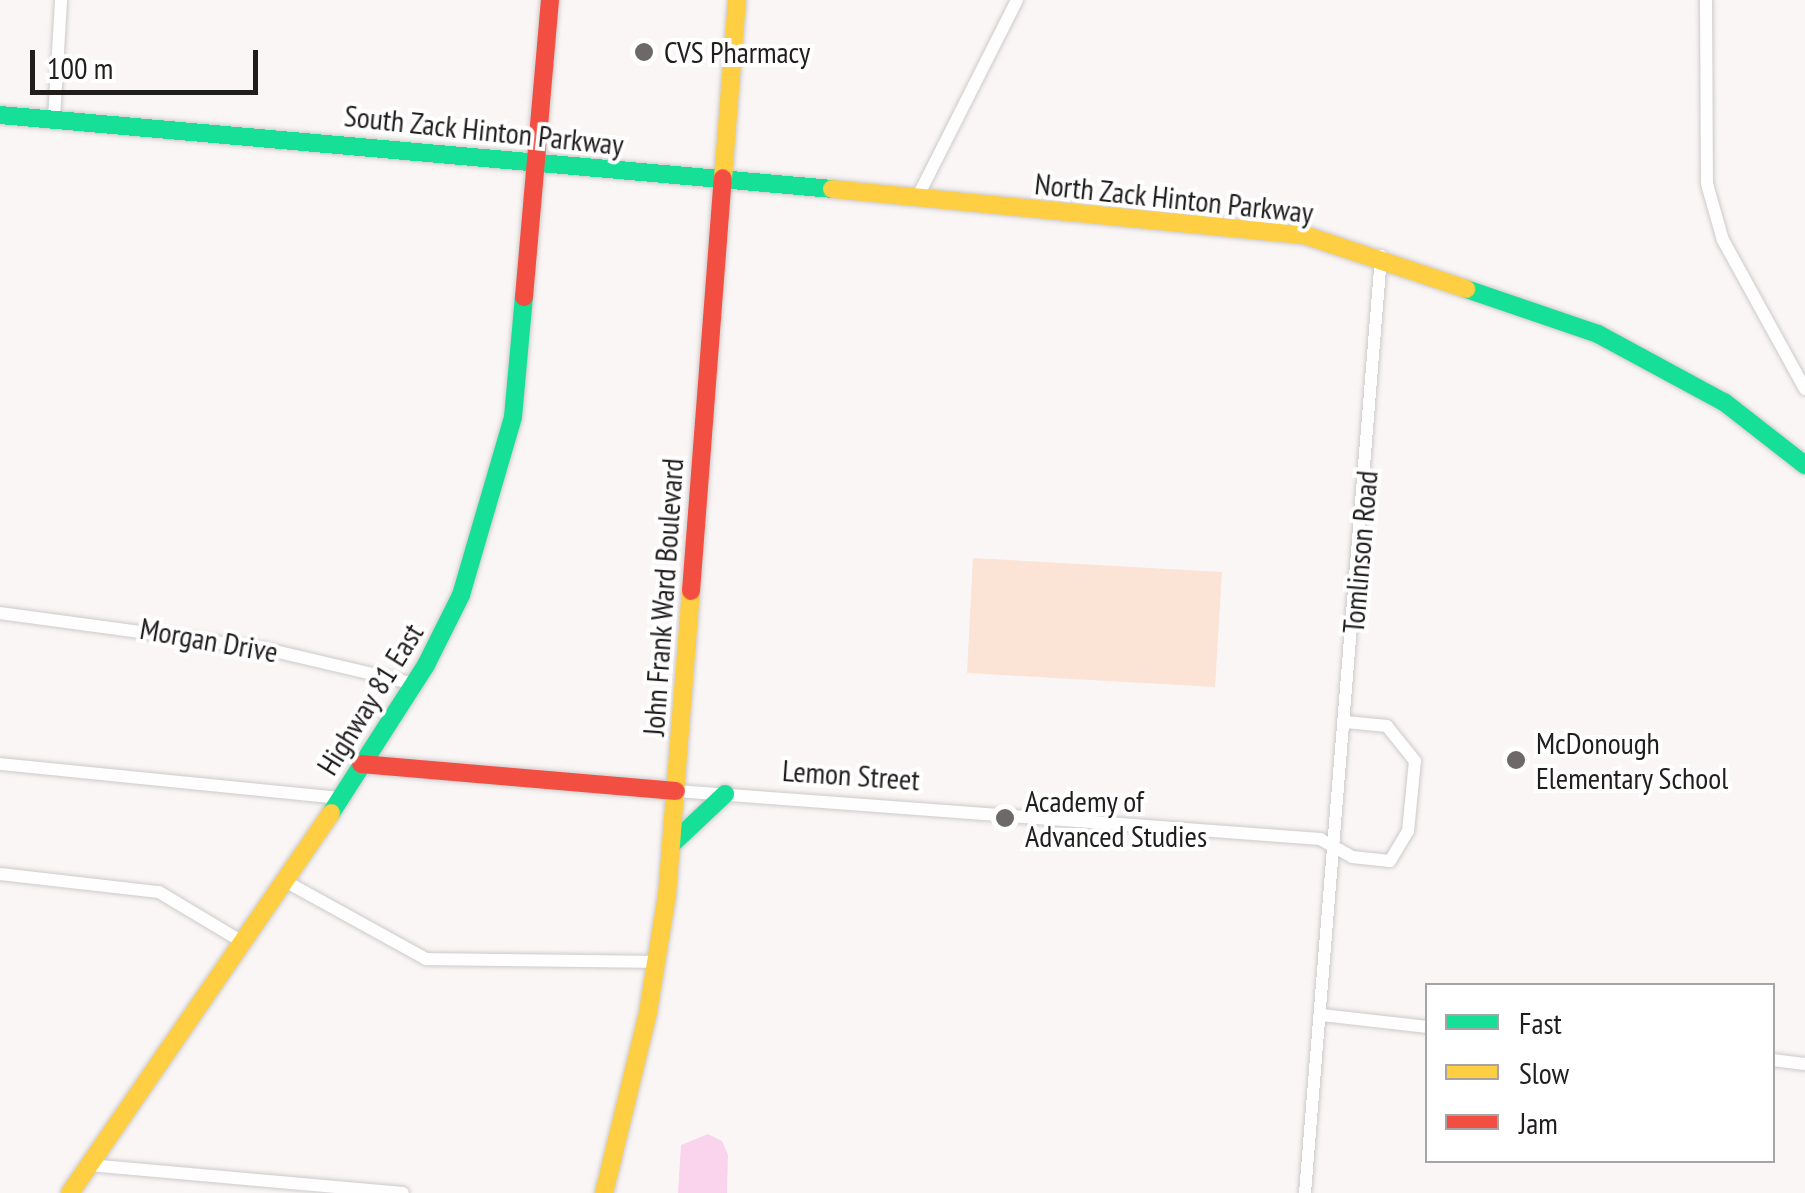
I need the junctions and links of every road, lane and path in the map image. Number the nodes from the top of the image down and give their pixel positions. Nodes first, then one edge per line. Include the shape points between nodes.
1 (61, 0) edge
2 (550, 0) edge
3 (737, 0) edge
4 (1017, 0) edge
5 (1706, 0) edge
6 (0, 115) edge
7 (54, 119) junction
8 (536, 162) junction
9 (724, 183) junction
10 (916, 200) junction
11 (1381, 256) junction
12 (1805, 390) edge
13 (1805, 465) edge
14 (0, 614) edge
15 (415, 684) junction
16 (1345, 722) junction
17 (0, 764) edge
18 (360, 764) junction
19 (676, 792) junction
20 (725, 794) junction
21 (341, 798) junction
22 (671, 846) junction
23 (1334, 848) junction
24 (0, 874) edge
25 (283, 880) junction
26 (240, 941) junction
27 (658, 962) junction
28 (1321, 1015) junction
29 (1425, 1028) edge
30 (1775, 1060) edge
31 (1805, 1064) edge
32 (89, 1165) junction
33 (70, 1193) edge
34 (403, 1193) edge
35 (604, 1193) edge
36 (1306, 1193) edge

1 - 7 street
2 - 8 main road, Highway 81 East
3 - 9 main road, John Frank Ward Boulevard
4 - 10 street
5 - 12 street via 1703,164 1714,212
6 - 7 main road, South Zack Hinton Parkway
7 - 8 main road, South Zack Hinton Parkway
8 - 9 main road, South Zack Hinton Parkway
8 - 15 main road, Highway 81 East via 507,449 476,559
9 - 10 main road, North Zack Hinton Parkway
9 - 19 main road, John Frank Ward Boulevard
10 - 11 main road, North Zack Hinton Parkway via 1258,229
11 - 13 main road, North Zack Hinton Parkway via 1576,324 1646,356 1724,402
11 - 16 street, Tomlinson Road
14 - 15 street, Morgan Drive via 266,649
15 - 18 main road, Highway 81 East
16 - 23 street, Tomlinson Road
16 - 23 street, Lemon Street via 1387,726 1415,761 1408,831 1390,861
17 - 21 street
18 - 19 main road, Lemon Street
18 - 21 main road, Highway 81 East
19 - 20 street, Lemon Street
19 - 22 main road, John Frank Ward Boulevard
20 - 22 main road
20 - 23 street, Lemon Street via 1320,839
21 - 25 main road, Highway 81 East
22 - 27 main road, John Frank Ward Boulevard
23 - 28 street, Tomlinson Road
24 - 26 street via 159,892
25 - 26 main road, Highway 81 East
25 - 27 street via 426,958
26 - 32 main road, Highway 81 East
27 - 35 main road, John Frank Ward Boulevard
28 - 29 street
28 - 36 street
30 - 31 street
32 - 33 main road, Highway 81 East
32 - 34 street

